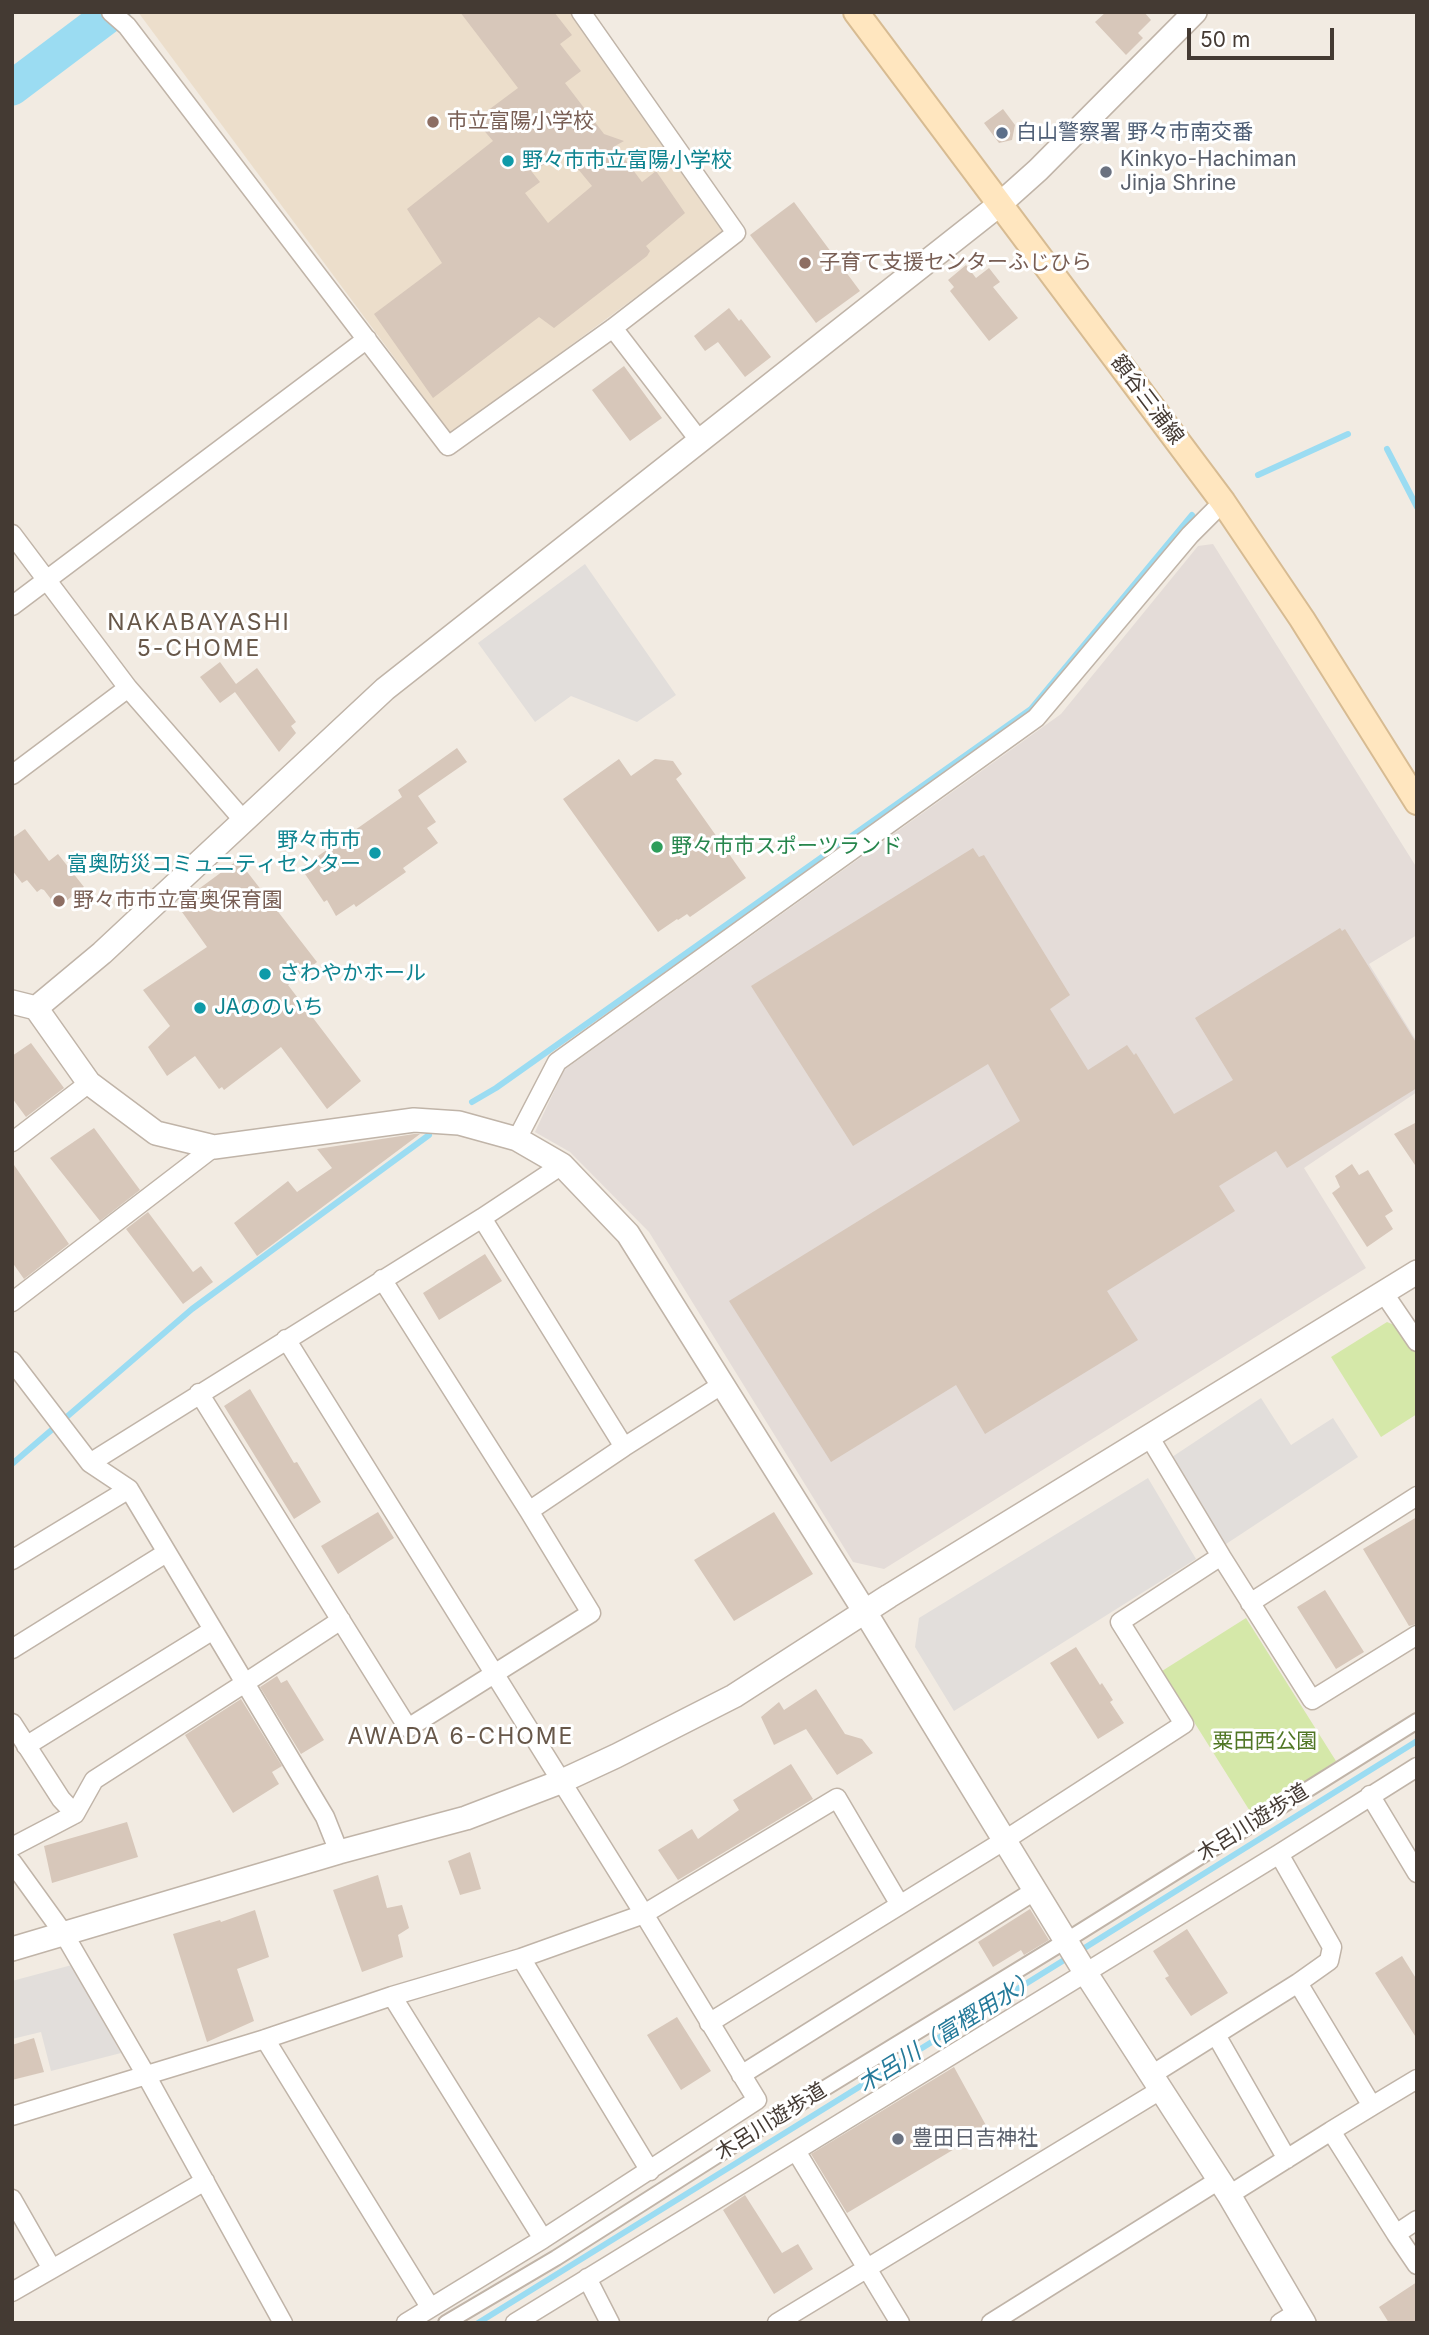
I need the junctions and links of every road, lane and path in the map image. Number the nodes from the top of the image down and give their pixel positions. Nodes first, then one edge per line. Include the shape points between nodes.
1 (581, 12) edge
2 (856, 12) edge
3 (1195, 12) edge
4 (116, 17) edge
5 (1000, 204) junction
6 (613, 328) junction
7 (367, 339) junction
8 (699, 440) junction
9 (1223, 502) junction
10 (12, 534) edge
11 (47, 580) junction
12 (12, 606) edge
13 (128, 688) junction
14 (12, 775) edge
15 (1417, 802) edge
16 (244, 821) junction
17 (12, 1002) edge
18 (36, 1008) junction
19 (89, 1083) junction
20 (517, 1139) junction
21 (12, 1142) edge
22 (214, 1147) junction
23 (562, 1165) junction
24 (482, 1218) junction
25 (1417, 1272) edge
26 (382, 1279) junction
27 (1383, 1292) junction
28 (12, 1301) edge
29 (286, 1339) junction
30 (1417, 1342) edge
31 (12, 1361) edge
32 (723, 1384) junction
33 (199, 1393) junction
34 (1150, 1438) junction
35 (624, 1447) junction
36 (90, 1463) junction
37 (129, 1489) junction
38 (1417, 1496) edge
39 (529, 1511) junction
40 (166, 1553) junction
41 (1221, 1556) junction
42 (12, 1560) edge
43 (1250, 1603) junction
44 (865, 1612) junction
45 (341, 1620) junction
46 (213, 1630) junction
47 (1417, 1635) edge
48 (12, 1649) edge
49 (495, 1675) junction
50 (245, 1683) junction
51 (1417, 1721) edge
52 (12, 1723) edge
53 (26, 1746) junction
54 (1417, 1767) edge
55 (560, 1782) junction
56 (1370, 1796) junction
57 (75, 1814) junction
58 (1006, 1840) junction
59 (12, 1847) edge
60 (339, 1852) junction
61 (1279, 1854) junction
62 (12, 1862) edge
63 (1417, 1873) edge
64 (1037, 1890) junction
65 (900, 1905) junction
66 (643, 1914) junction
67 (64, 1934) junction
68 (12, 1949) edge
69 (1075, 1954) junction
70 (521, 1958) junction
71 (1298, 1983) junction
72 (392, 1996) junction
73 (709, 2023) junction
74 (1216, 2035) junction
75 (265, 2039) junction
76 (146, 2074) junction
77 (741, 2075) junction
78 (1417, 2080) edge
79 (1157, 2081) junction
80 (1372, 2106) junction
81 (12, 2116) edge
82 (1331, 2131) junction
83 (796, 2151) junction
84 (1287, 2159) junction
85 (650, 2171) junction
86 (205, 2181) junction
87 (1224, 2187) junction
88 (12, 2199) edge
89 (1417, 2220) edge
90 (1396, 2234) junction
91 (543, 2239) junction
92 (1417, 2265) edge
93 (866, 2267) junction
94 (52, 2269) junction
95 (587, 2278) junction
96 (12, 2292) edge
97 (430, 2307) junction
98 (1294, 2319) edge
99 (283, 2323) edge
100 (406, 2323) edge
101 (446, 2323) edge
102 (515, 2323) edge
103 (610, 2323) edge
104 (777, 2323) edge
105 (900, 2323) edge
106 (991, 2323) edge

1 - 6 street via 736,233
2 - 5 main road, 額谷三浦線
3 - 5 street
4 - 7 street
5 - 8 street
5 - 9 main road, 額谷三浦線
6 - 7 street via 448,446
6 - 8 street
7 - 11 street
8 - 16 street via 385,689
9 - 15 main road, 額谷三浦線
9 - 20 street via 1036,718 557,1062
10 - 11 street
11 - 12 street
11 - 13 street
13 - 14 street
13 - 16 street
16 - 18 street
17 - 18 street
18 - 19 street
19 - 21 street
19 - 22 street via 156,1133
20 - 22 street via 459,1123 414,1120
20 - 23 street
22 - 28 street
23 - 24 street
23 - 32 street via 628,1234
24 - 26 street
24 - 35 street
25 - 27 street
26 - 29 street
26 - 39 street
27 - 30 street
27 - 34 street
29 - 33 street
29 - 49 street
31 - 36 street
32 - 35 street
32 - 44 street
33 - 36 street
33 - 45 street
34 - 41 street
34 - 44 street
35 - 39 street
36 - 37 street
37 - 40 street
37 - 42 street
38 - 43 street
39 - 49 street via 591,1613
40 - 46 street
40 - 48 street
41 - 43 street
41 - 58 street via 1120,1622 1184,1724
43 - 47 street via 1312,1700
44 - 55 street via 734,1696
44 - 58 street
45 - 49 street via 408,1728
45 - 50 street
46 - 50 street
46 - 53 street
49 - 55 street
50 - 57 street via 94,1780
50 - 60 street via 325,1817
51 - 69 street, 木呂川遊歩道
52 - 53 street
53 - 57 street
54 - 56 street
55 - 60 street via 466,1818
55 - 66 street
56 - 61 street
56 - 63 street
57 - 59 street
58 - 64 street
58 - 65 street
60 - 67 street
61 - 69 street
61 - 71 street via 1332,1947 1329,1961
62 - 67 street
64 - 69 street
64 - 77 street
65 - 66 street via 837,1798
65 - 73 street
66 - 70 street
66 - 73 street
67 - 68 street
67 - 76 street
69 - 79 street
69 - 83 street
69 - 101 street, 木呂川遊歩道 via 764,2126
70 - 72 street
70 - 85 street
71 - 74 street
71 - 80 street
72 - 75 street
72 - 91 street
73 - 77 street
74 - 79 street
74 - 84 street
75 - 76 street
75 - 97 street
76 - 81 street
76 - 86 street
77 - 85 street via 757,2100
78 - 80 street
79 - 87 street
79 - 93 street
80 - 82 street
82 - 84 street
82 - 90 street
83 - 93 street
83 - 95 street
84 - 87 street
85 - 91 street
86 - 94 street
86 - 99 street
87 - 98 street
87 - 106 street
88 - 94 street
89 - 90 street
90 - 92 street
91 - 97 street
93 - 104 street
93 - 105 street
94 - 96 street
95 - 102 street
95 - 103 street
97 - 100 street

